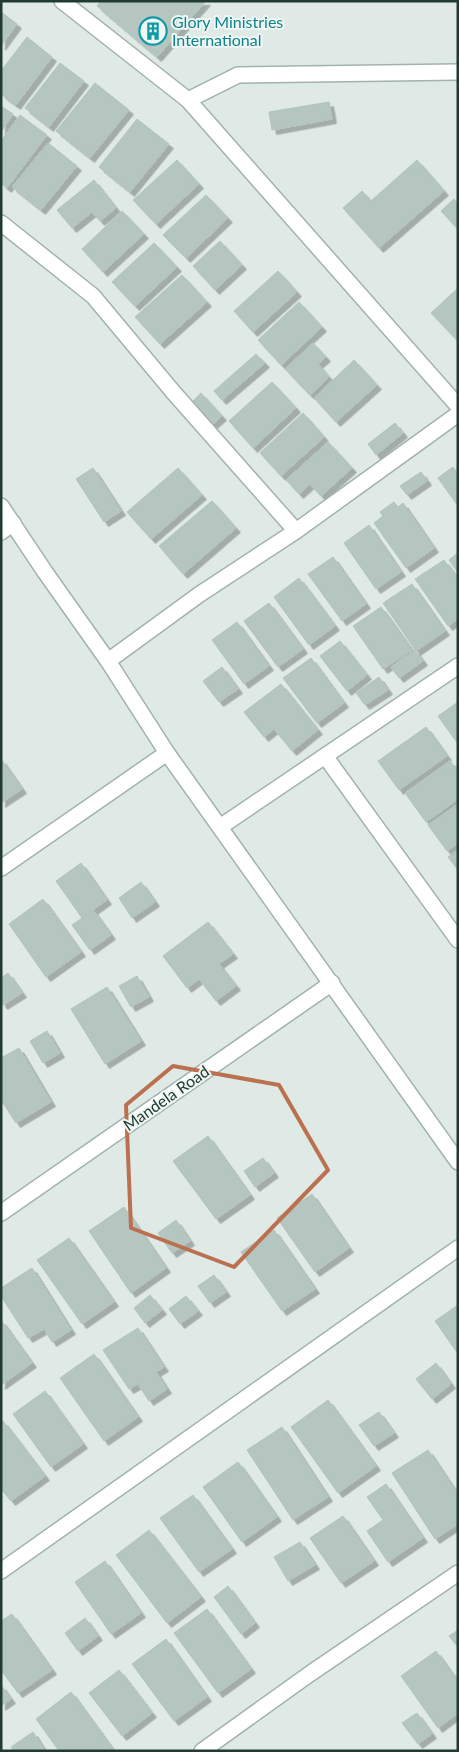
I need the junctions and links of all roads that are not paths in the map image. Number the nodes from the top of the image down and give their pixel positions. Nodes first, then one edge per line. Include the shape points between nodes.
1 (62, 1) edge
2 (458, 72) edge
3 (188, 100) junction
4 (1, 222) edge
5 (458, 406) edge
6 (458, 414) edge
7 (1, 506) edge
8 (7, 527) edge
9 (296, 531) junction
10 (108, 661) junction
11 (458, 666) edge
12 (167, 753) junction
13 (325, 756) junction
14 (220, 827) junction
15 (1, 868) edge
16 (458, 940) edge
17 (332, 983) junction
18 (458, 1162) edge
19 (1, 1213) edge
20 (458, 1248) edge
21 (1, 1571) edge
22 (458, 1573) edge
23 (202, 1751) edge

1 - 3 street
2 - 3 street via 238,74
3 - 5 street
4 - 9 street via 93,296
6 - 9 street
7 - 8 street
8 - 10 street via 45,572
9 - 10 street via 200,594
10 - 12 street
11 - 13 street
12 - 14 street
12 - 15 street
13 - 14 street
13 - 16 street
14 - 17 street
17 - 18 street
17 - 19 street, Mandela Road
20 - 21 street
22 - 23 street

